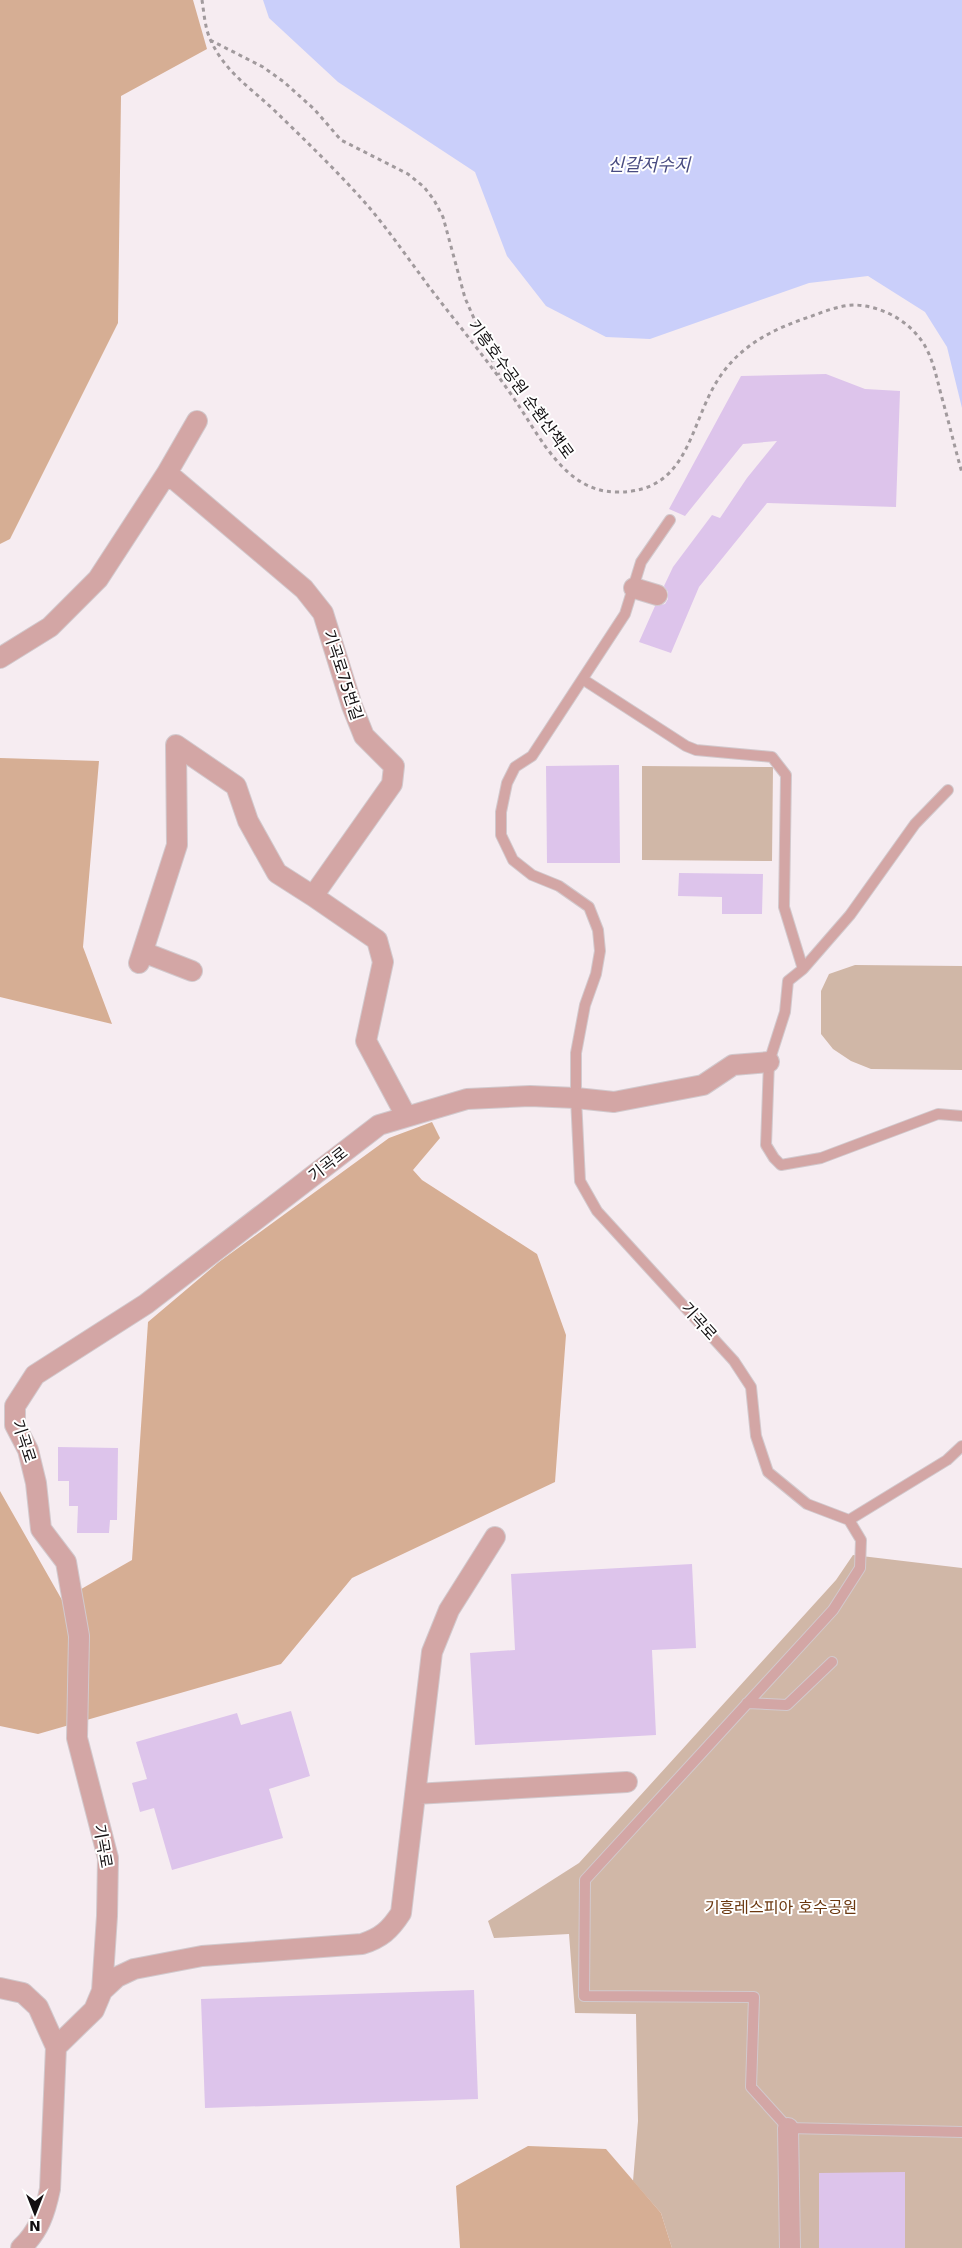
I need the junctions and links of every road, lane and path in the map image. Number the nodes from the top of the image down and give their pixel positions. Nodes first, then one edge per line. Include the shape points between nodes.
1 (202, 0) edge
2 (210, 40) junction
3 (501, 380) junction
4 (197, 421) dead end
5 (167, 473) junction
6 (962, 473) edge
7 (670, 520) dead end
8 (634, 588) junction
9 (657, 594) dead end
10 (0, 658) edge
11 (584, 680) junction
12 (948, 790) dead end
13 (313, 896) junction
14 (803, 969) junction
15 (192, 971) dead end
16 (769, 1062) junction
17 (576, 1098) junction
18 (406, 1116) junction
19 (962, 1116) edge
20 (962, 1446) edge
21 (849, 1520) junction
22 (495, 1537) dead end
23 (832, 1662) dead end
24 (748, 1703) junction
25 (627, 1782) dead end
26 (415, 1794) junction
27 (0, 1988) edge
28 (102, 1991) junction
29 (56, 2047) junction
30 (788, 2128) junction
31 (962, 2132) edge
32 (21, 2248) edge
33 (790, 2248) edge

1 - 2 path, 기흥호수공원 순환산책로
2 - 3 path, 기흥호수공원 순환산책로 via 227,68 272,108 368,206
2 - 3 path via 263,67 284,82 341,140 408,174 424,187 444,217 464,298
3 - 6 path, 기흥호수공원 순환산책로 via 569,474 598,489 632,491 656,483 671,472 688,448 712,388 725,369 763,336 821,312 853,305 876,308 897,317 924,344 934,367
4 - 5 street
5 - 10 street via 98,579 50,627
5 - 13 street, 기곡로75번길 via 304,589 323,612 364,736 394,766 392,784
7 - 8 lane via 641,562
8 - 9 street
8 - 11 lane via 625,614
11 - 14 lane via 686,746 696,750 772,756 786,775 784,907
11 - 17 lane via 532,756 515,767 507,783 501,812 501,836 513,860 532,875 560,886 589,907 598,930 598,959 576,1053
12 - 14 lane via 915,824 850,915
13 - 15 street via 277,873 248,821 236,786 176,745 177,845 141,957
13 - 18 street via 377,940 383,962 366,1041
14 - 16 lane via 788,982 785,1012
16 - 17 street, 기곡로 via 733,1065 703,1085 614,1102
16 - 19 lane via 766,1145 781,1165 821,1158 938,1114
17 - 18 street, 기곡로 via 530,1096 467,1100
17 - 21 lane, 기곡로 via 580,1181 597,1211 734,1361 752,1387 756,1436 768,1472 807,1504
18 - 28 street, 기곡로 via 380,1125 146,1304 35,1375 15,1406 16,1425 28,1450 36,1483 41,1529 66,1562 79,1636 77,1738 108,1858
20 - 21 lane via 947,1460
21 - 24 lane via 862,1540 860,1568 833,1610
22 - 26 street via 448,1610 437,1634 432,1652
23 - 24 lane via 787,1705
24 - 30 lane via 585,1880 584,1996 754,1997 751,2087
25 - 26 street
26 - 28 street via 400,1913 390,1930 377,1939 358,1944 202,1956 134,1968 117,1977
27 - 29 street via 23,1993 38,2006
28 - 29 street, 기곡로 via 94,2010
29 - 32 street via 50,2189 46,2208 33,2236
30 - 31 lane
30 - 33 street

